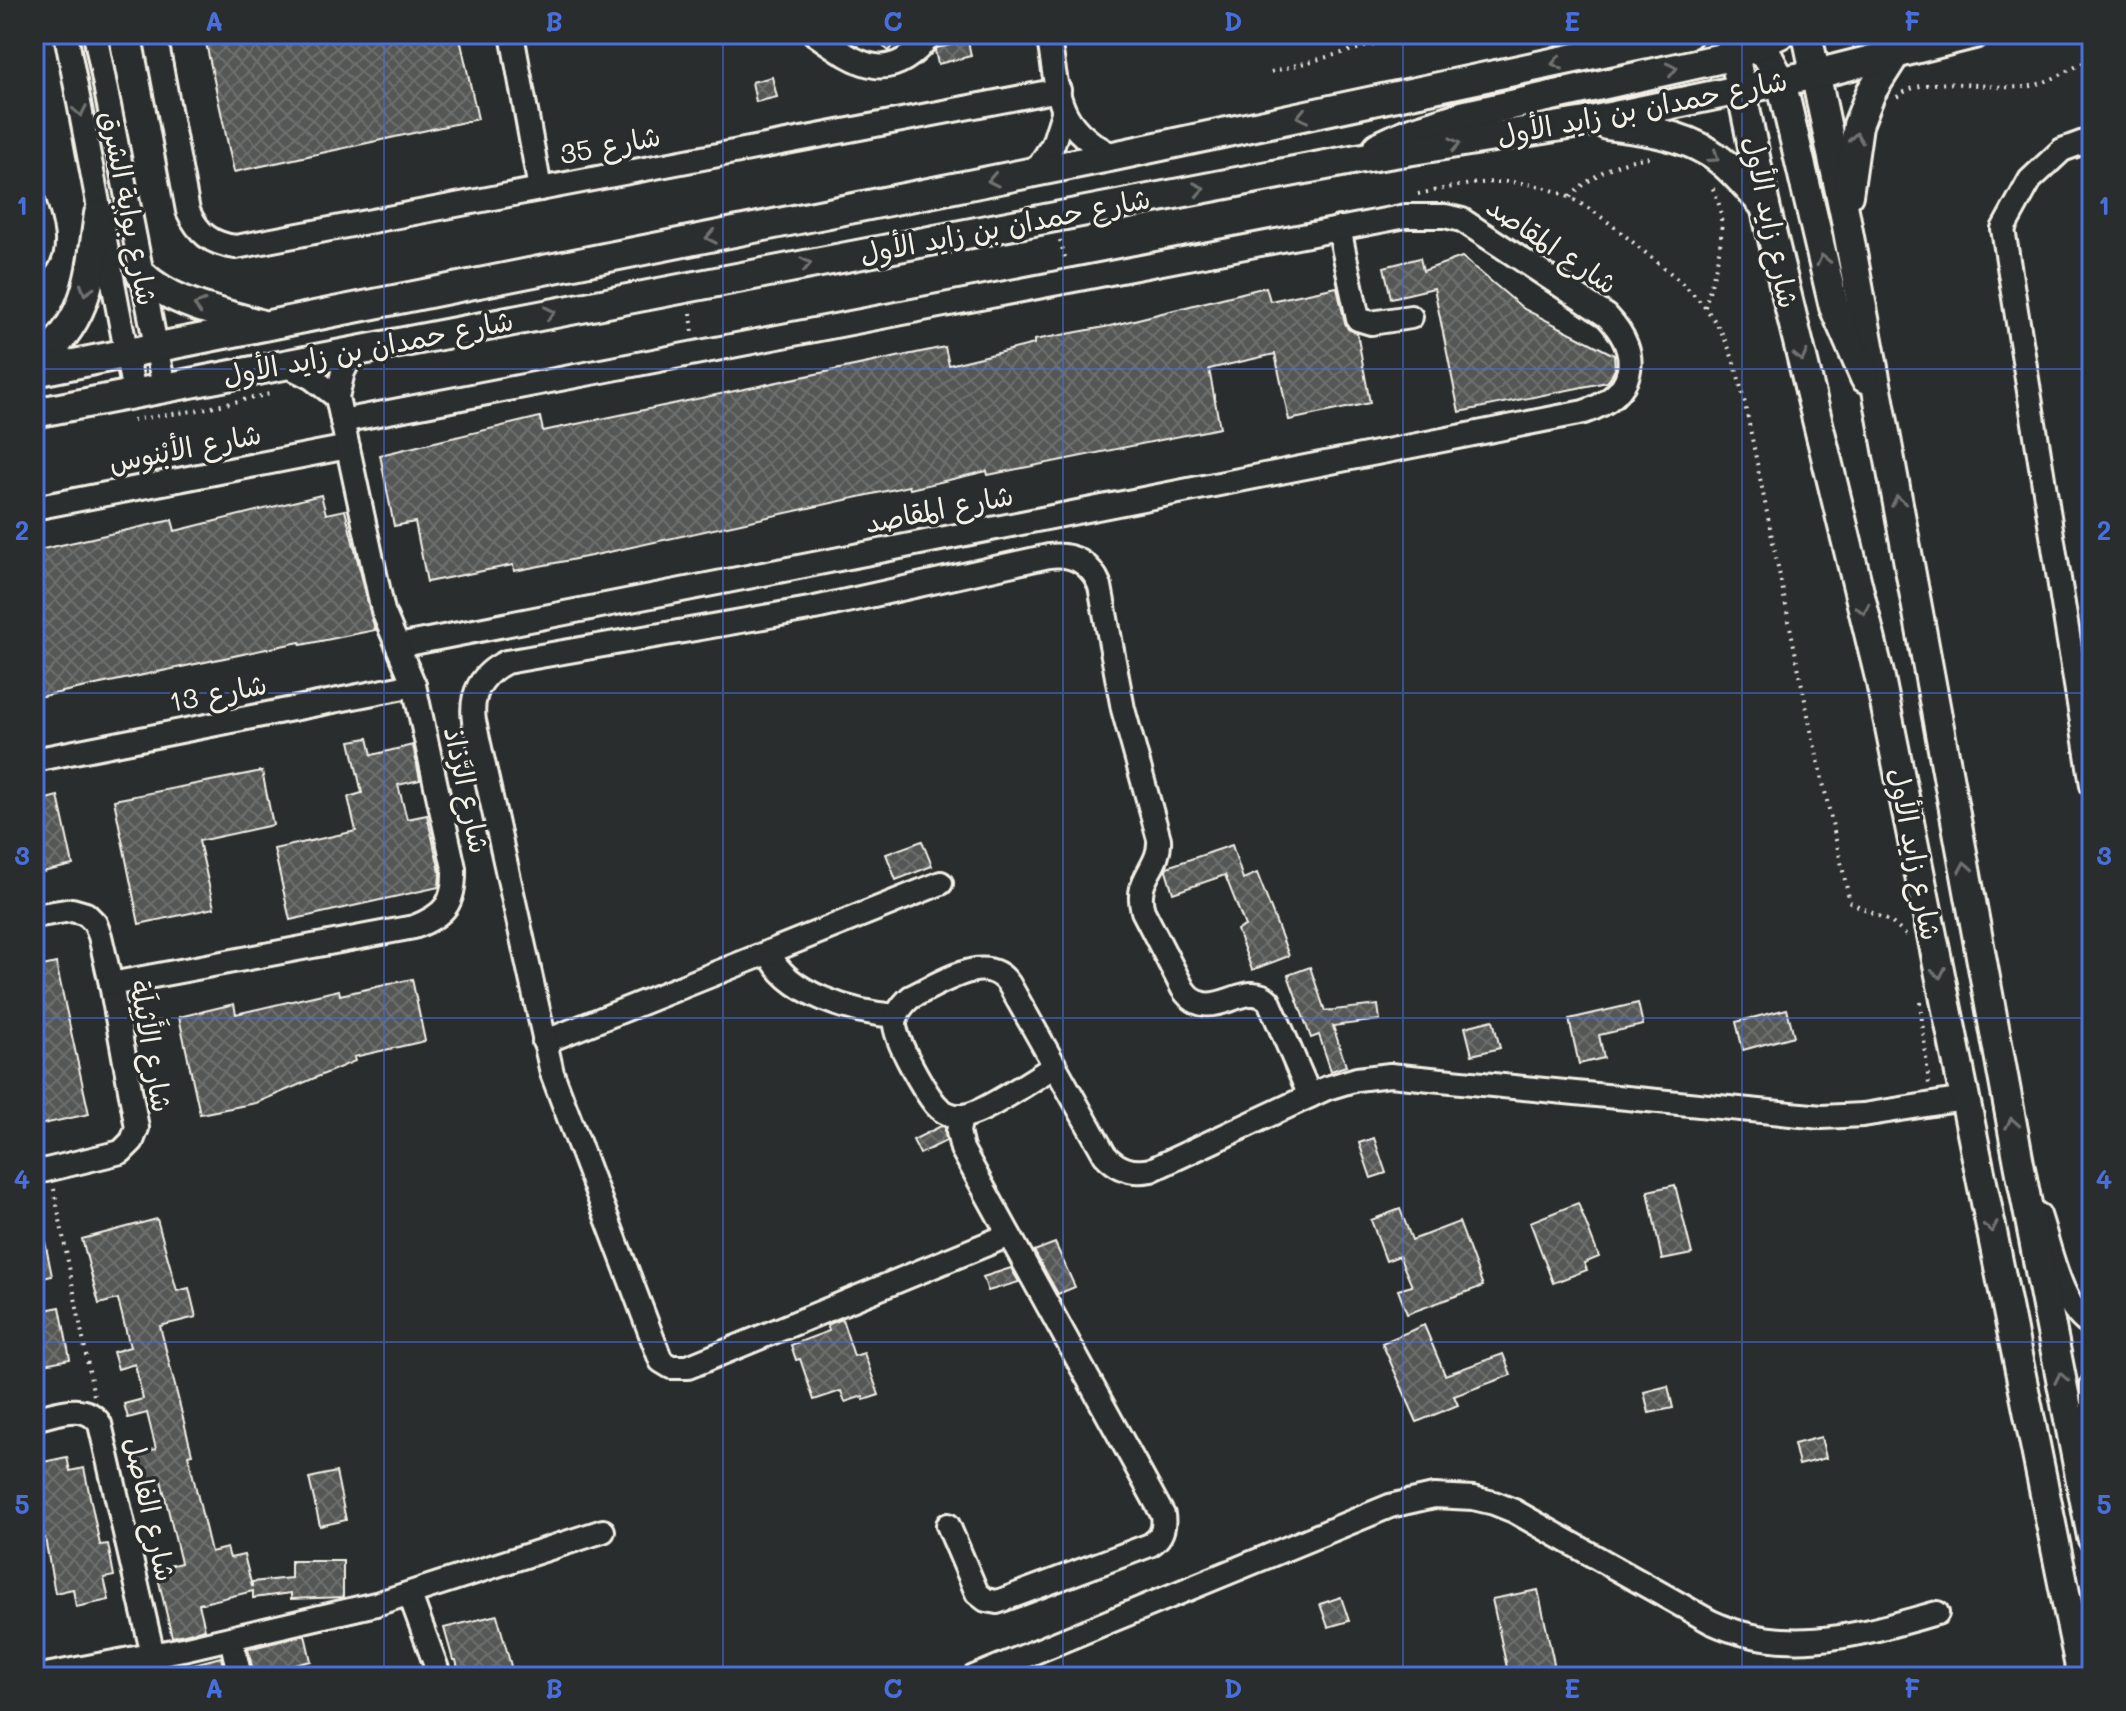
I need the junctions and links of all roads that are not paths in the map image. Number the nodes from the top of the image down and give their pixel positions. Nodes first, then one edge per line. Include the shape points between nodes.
1 (95, 34) edge
2 (155, 34) edge
3 (512, 34) edge
4 (815, 34) edge
5 (931, 34) edge
6 (1048, 34) edge
7 (1688, 34) edge
8 (1974, 34) edge
9 (64, 36) edge
10 (1612, 43) edge
11 (1776, 43) edge
12 (1894, 56) junction
13 (1816, 74) junction
14 (1742, 88) junction
15 (1059, 90) junction
16 (1063, 113) junction
17 (1586, 122) junction
18 (2092, 139) edge
19 (1114, 156) junction
20 (1357, 159) junction
21 (1036, 171) junction
22 (540, 189) junction
23 (1765, 206) junction
24 (34, 207) edge
25 (99, 214) junction
26 (1845, 215) junction
27 (1339, 228) junction
28 (34, 263) edge
29 (141, 274) junction
30 (1411, 317) dead end
31 (264, 325) junction
32 (156, 347) junction
33 (354, 350) junction
34 (126, 353) junction
35 (284, 364) junction
36 (34, 365) edge
37 (34, 372) edge
38 (164, 387) junction
39 (134, 393) junction
40 (337, 397) junction
41 (1881, 411) junction
42 (34, 413) edge
43 (342, 421) junction
44 (348, 447) junction
45 (34, 508) edge
46 (398, 646) junction
47 (414, 685) junction
48 (34, 760) edge
49 (2092, 785) edge
50 (941, 883) dead end
51 (34, 916) edge
52 (769, 952) junction
53 (111, 984) junction
54 (897, 1016) junction
55 (544, 1042) junction
56 (1055, 1066) junction
57 (1310, 1096) junction
58 (1964, 1099) junction
59 (961, 1116) junction
60 (2019, 1163) junction
61 (42, 1171) edge
62 (1009, 1235) junction
63 (2092, 1326) edge
64 (2092, 1385) edge
65 (34, 1419) edge
66 (2092, 1424) edge
67 (948, 1525) dead end
68 (603, 1531) dead end
69 (2092, 1536) edge
70 (410, 1595) junction
71 (1937, 1613) dead end
72 (231, 1638) junction
73 (153, 1655) junction
74 (35, 1677) edge
75 (158, 1677) edge
76 (240, 1677) edge
77 (440, 1677) edge
78 (974, 1677) edge
79 (2082, 1677) edge

1 - 29 street, شارع بوابة الشرق
2 - 22 street, شارع 35 via 188,211 212,241 236,247
3 - 22 street
4 - 5 street via 854,62 881,67 906,58
6 - 15 street
7 - 10 main road, شارع حمدان بن زايد الأول
8 - 12 main road, شارع حمدان بن زايد الأول
9 -> 25 street, شارع بوابة الشرق
10 -> 19 main road, شارع حمدان بن زايد الأول
11 - 13 main road, شارع زايد الأول
11 - 14 main road, شارع حمدان بن زايد الأول
11 - 14 main road, شارع زايد الأول
20 -> 11 main road via 1435,124
41 -> 11 main road via 1834,307
12 - 13 main road, شارع حمدان بن زايد الأول
26 -> 12 main road via 1858,125
13 - 26 main road, شارع زايد الأول
14 - 17 main road, شارع حمدان بن زايد الأول
14 - 23 main road, شارع زايد الأول
15 - 16 street
15 - 22 street, شارع 35
16 - 19 street via 1085,139
16 - 21 street via 1053,144
20 -> 17 main road, شارع حمدان بن زايد الأول
17 -> 23 main road via 1641,129 1709,152
18 - 49 street via 2062,150 2030,180 2003,229
19 - 21 main road, شارع حمدان بن زايد الأول
33 -> 20 main road, شارع حمدان بن زايد الأول
21 -> 31 main road, شارع حمدان بن زايد الأول
23 -> 58 main road, شارع زايد الأول via 1880,678
24 - 28 street via 42,251
25 - 34 street, شارع بوابة الشرق
25 -> 36 main road via 80,309 69,331
26 - 41 main road, شارع زايد الأول
27 - 30 street via 1358,319 1371,323
27 - 43 street, شارع المقاصد
27 - 46 street, شارع المقاصد via 1425,214 1476,228 1607,316 1628,346 1626,382 1600,407 1584,412
31 -> 29 main road via 171,296
29 - 32 street, شارع بوابة الشرق
31 - 32 main road, شارع حمدان بن زايد الأول
32 - 34 main road, شارع حمدان بن زايد الأول
32 - 38 street, شارع بوابة الشرق
33 - 35 main road, شارع حمدان بن زايد الأول
33 - 40 street, شارع الرَّذاذ
34 - 37 main road, شارع حمدان بن زايد الأول
34 - 39 street, شارع بوابة الشرق
35 - 38 main road, شارع حمدان بن زايد الأول
35 - 40 street
38 - 39 main road, شارع حمدان بن زايد الأول
39 - 42 main road, شارع حمدان بن زايد الأول
40 - 43 street, شارع الرَّذاذ
60 -> 41 main road, شارع زايد الأول
43 - 44 street, شارع الرَّذاذ
44 - 45 street, شارع الأبْنوس
44 - 46 street, شارع الرَّذاذ via 383,611
46 - 47 street, شارع الرَّذاذ
47 - 48 street, شارع 13
47 - 53 street, شارع الرَّذاذ via 454,868 455,888 434,920
50 - 52 street
51 - 53 street, شارع الأَثِيلَة via 72,910 86,914 100,936
52 - 54 street via 782,973 825,1000 858,1012
52 - 55 street
53 - 61 street, شارع الأَثِيلَة via 137,1128 121,1152
54 - 56 street via 911,997 964,973 995,971 1009,984
54 - 59 street via 897,1039 936,1105
55 - 57 street via 474,721 476,693 486,675 506,662 815,608 1060,555 1086,565 1100,586 1123,709 1159,839 1158,855 1142,884 1143,911 1192,1000 1214,1005 1259,994 1269,1001
55 - 62 street via 658,1356 671,1367 688,1367
56 - 57 street via 1105,1155 1134,1172 1151,1170
56 - 59 street
57 - 58 street via 1357,1079 1390,1075 1822,1117
58 -> 79 main road, شارع زايد الأول
59 - 62 street via 962,1149
60 - 63 street via 2071,1306
69 -> 60 main road, شارع زايد الأول
62 - 67 street via 1163,1515 1163,1531 1150,1545 997,1602 977,1593
64 - 66 street
65 - 73 street, شارع الفاصل via 74,1411 92,1415 100,1424
68 - 70 street
70 - 72 street
70 - 77 street
71 - 78 street via 1836,1638 1758,1639 1711,1622 1514,1511 1473,1498 1434,1496 1390,1506
72 - 73 street
72 - 76 street
73 - 74 street
73 - 75 street, شارع الفاصل

